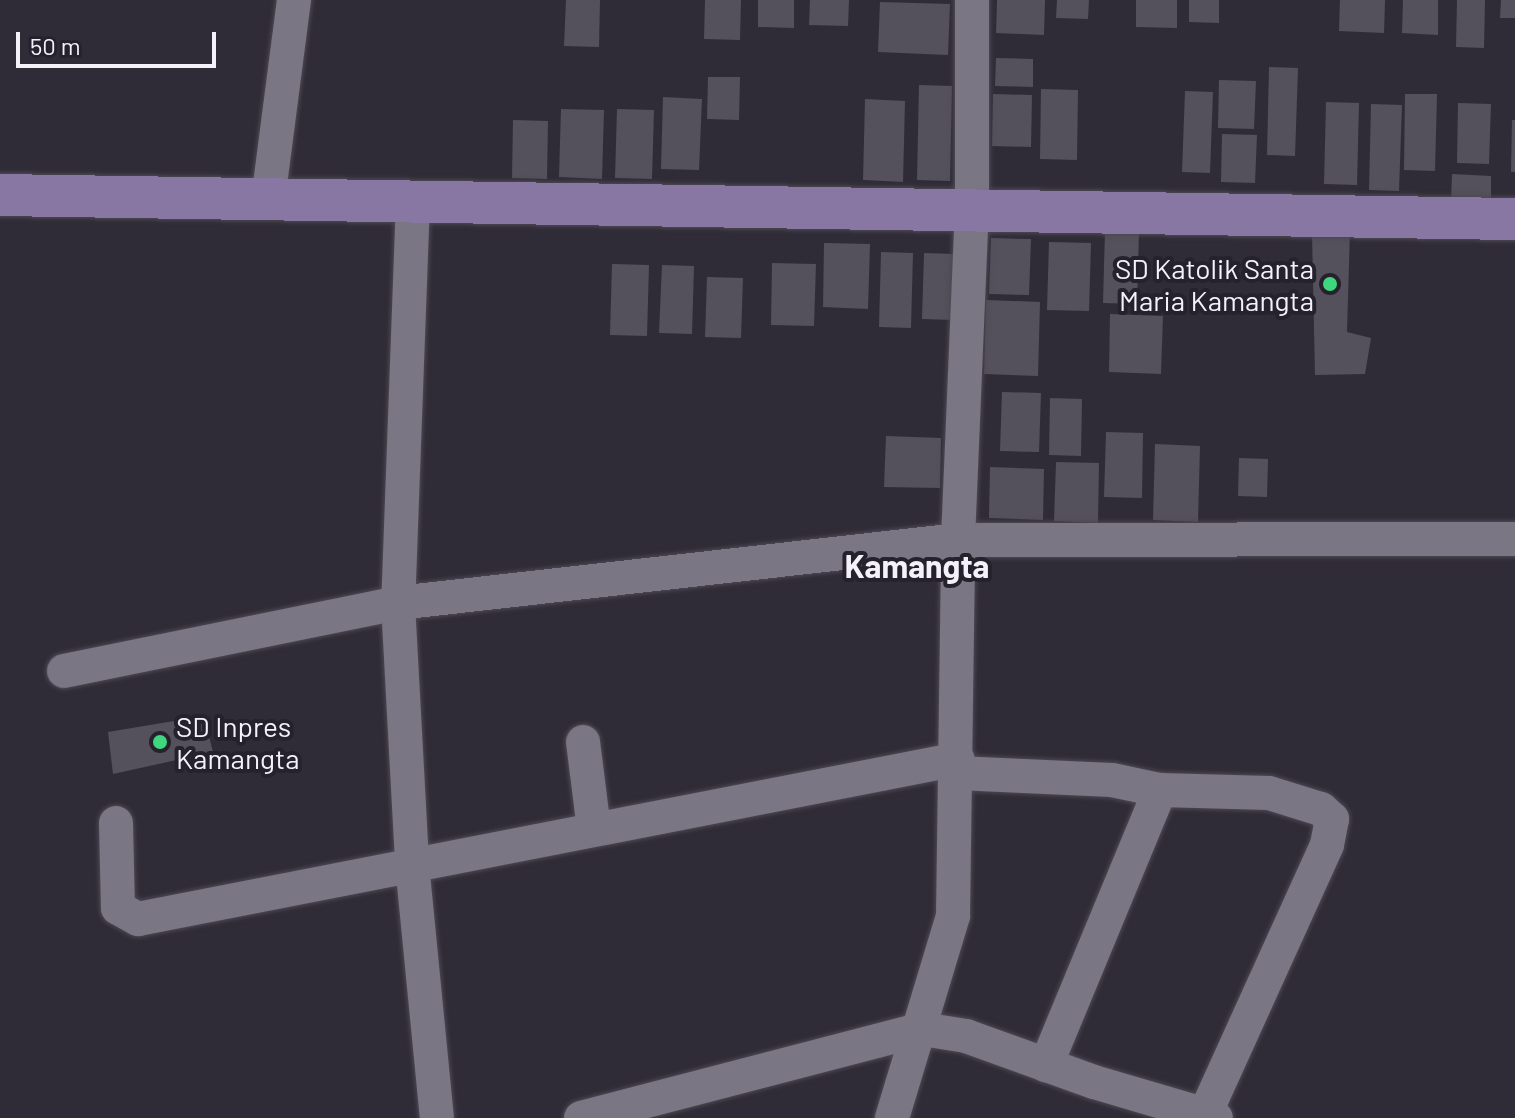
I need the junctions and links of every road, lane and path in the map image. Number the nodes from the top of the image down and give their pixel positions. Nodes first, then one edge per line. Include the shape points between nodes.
1 (294, 0) edge
2 (972, 0) edge
3 (0, 195) edge
4 (268, 200) junction
5 (413, 200) junction
6 (972, 206) junction
7 (1515, 219) edge
8 (1515, 539) edge
9 (958, 540) junction
10 (398, 603) junction
11 (64, 671) dead end
12 (583, 742) dead end
13 (958, 766) junction
14 (1160, 790) junction
15 (116, 823) dead end
16 (594, 829) junction
17 (412, 864) junction
18 (922, 1029) junction
19 (1046, 1065) junction
20 (1211, 1116) edge
21 (437, 1118) edge
22 (581, 1118) edge
23 (892, 1118) edge

1 - 4 street
2 - 6 street
3 - 4 main road
4 - 5 main road
5 - 6 main road
5 - 10 street
6 - 7 main road
6 - 9 street
8 - 9 street
9 - 10 street
9 - 13 street
10 - 11 street
10 - 17 street
12 - 16 street
13 - 14 street via 1112,780
13 - 16 street
13 - 18 street via 953,916
14 - 19 street
14 - 20 street via 1269,793 1321,809 1332,819 1327,845
15 - 17 street via 118,908 138,919
16 - 17 street
17 - 21 street
18 - 19 street via 966,1036
18 - 22 street
18 - 23 street
19 - 20 street

